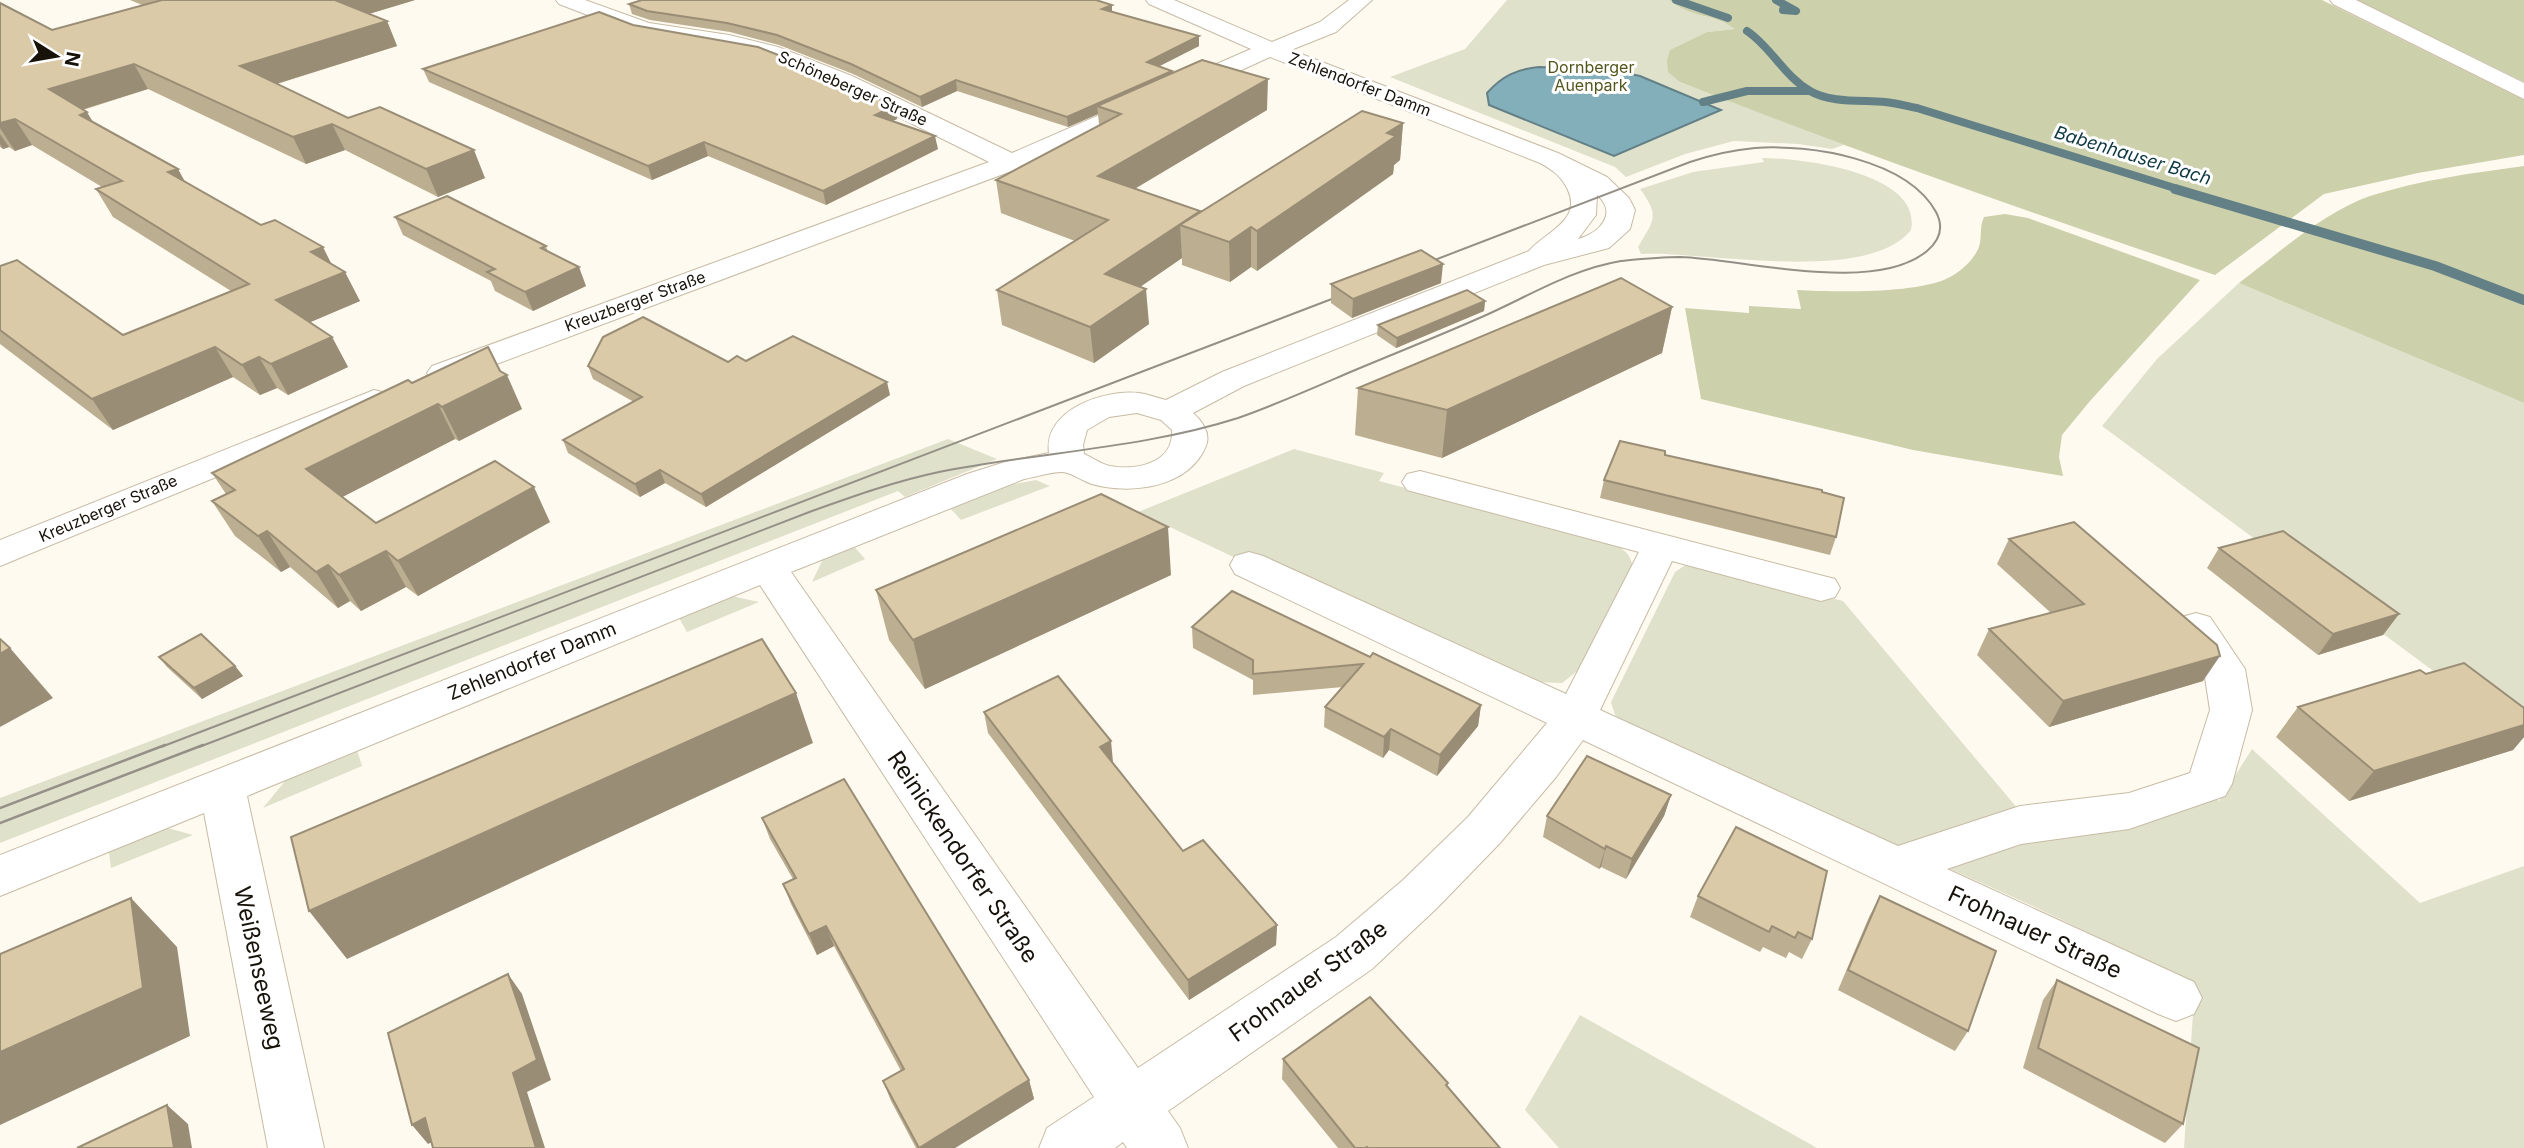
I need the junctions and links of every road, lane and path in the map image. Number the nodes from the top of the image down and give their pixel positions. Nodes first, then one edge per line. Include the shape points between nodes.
1 (566, 0) edge
2 (1156, 0) edge
3 (1362, 0) edge
4 (2340, 0) edge
5 (1270, 49) junction
6 (2524, 92) edge
7 (1012, 163) junction
8 (1171, 411) junction
9 (1068, 460) junction
10 (1420, 482) dead end
11 (1661, 546) junction
12 (0, 554) edge
13 (1249, 565) dead end
14 (767, 566) junction
15 (1821, 588) dead end
16 (2196, 627) edge
17 (1575, 718) junction
18 (222, 787) junction
19 (1894, 867) junction
20 (0, 876) edge
21 (2176, 998) dead end
22 (1132, 1106) junction
23 (296, 1148) edge
24 (1067, 1148) edge
25 (1160, 1148) edge

1 - 7 street, Schöneberger Straße via 645,29 770,52 844,81
2 - 5 street, Zehlendorfer Damm
3 - 5 street, Kreuzberger Straße via 1328,27
4 - 6 street
5 - 7 street, Kreuzberger Straße
5 - 8 street, Zehlendorfer Damm via 1565,166 1610,192 1620,204 1620,217 1616,229 1599,242 1534,259 1233,379
7 - 12 street, Kreuzberger Straße via 511,346
8 - 9 street via 1147,404 1119,404 1083,416 1064,439
8 - 9 street via 1184,419 1192,441 1179,462 1165,471 1142,478 1108,478
9 - 14 street, Zehlendorfer Damm via 980,482
10 - 11 street
11 - 15 street
11 - 17 street, Frohnauer Straße
13 - 17 street, Frohnauer Straße
14 - 18 street, Zehlendorfer Damm
14 - 22 street, Reinickendorfer Straße
16 - 19 street via 2224,669 2231,710 2209,784 2129,811 2020,825
17 - 19 street, Frohnauer Straße
17 - 22 street, Frohnauer Straße via 1484,830 1354,953
18 - 20 street, Zehlendorfer Damm
18 - 23 street, Weißenseeweg
19 - 21 street, Frohnauer Straße
22 - 24 street, Frohnauer Straße
22 - 25 street, Reinickendorfer Straße

